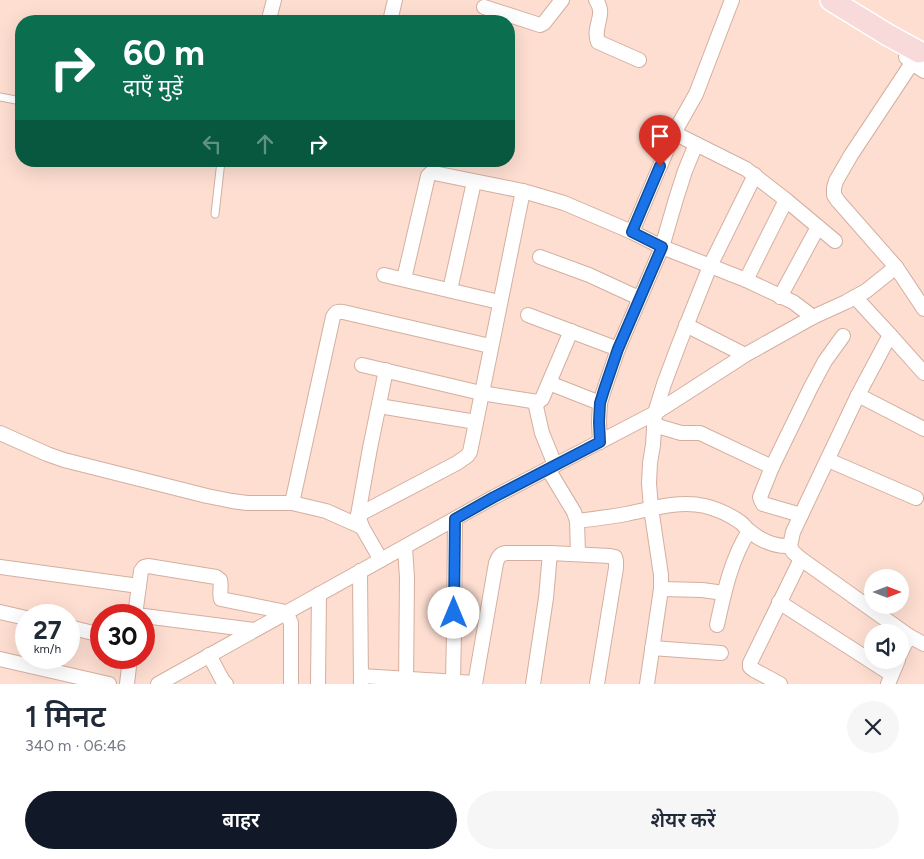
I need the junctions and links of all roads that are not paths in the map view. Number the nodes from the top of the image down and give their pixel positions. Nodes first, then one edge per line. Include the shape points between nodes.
1 (274, 0) edge
2 (395, 0) edge
3 (562, 0) edge
4 (596, 0) edge
5 (732, 0) edge
6 (831, 0) edge
7 (845, 0) edge
8 (484, 7) dead end
9 (270, 15) dead end
10 (391, 15) edge
11 (509, 15) edge
12 (515, 17) edge
13 (920, 52) edge
14 (639, 60) dead end
15 (0, 97) edge
16 (15, 100) edge
17 (674, 133) junction
18 (696, 144) junction
19 (220, 167) edge
20 (755, 175) junction
21 (474, 182) junction
22 (523, 192) junction
23 (786, 200) junction
24 (215, 214) dead end
25 (818, 227) junction
26 (632, 232) junction
27 (834, 241) dead end
28 (662, 247) junction
29 (540, 257) dead end
30 (710, 266) junction
31 (896, 267) junction
32 (384, 275) dead end
33 (404, 279) junction
34 (746, 280) junction
35 (450, 290) junction
36 (780, 297) junction
37 (855, 297) junction
38 (639, 298) junction
39 (499, 302) junction
40 (924, 310) edge
41 (528, 315) dead end
42 (813, 317) junction
43 (686, 325) junction
44 (571, 331) junction
45 (890, 335) junction
46 (843, 336) dead end
47 (490, 346) junction
48 (618, 349) junction
49 (746, 355) junction
50 (362, 365) dead end
51 (386, 370) junction
52 (924, 373) edge
53 (549, 383) junction
54 (481, 393) junction
55 (858, 395) junction
56 (535, 402) junction
57 (600, 403) junction
58 (379, 406) junction
59 (654, 419) junction
60 (476, 422) junction
61 (924, 429) edge
62 (0, 433) edge
63 (600, 442) junction
64 (828, 460) junction
65 (552, 467) junction
66 (772, 467) junction
67 (916, 498) dead end
68 (292, 503) junction
69 (651, 508) junction
70 (801, 515) junction
71 (455, 519) junction
72 (360, 521) junction
73 (577, 521) junction
74 (749, 531) junction
75 (790, 546) junction
76 (405, 547) junction
77 (550, 553) junction
78 (578, 554) junction
79 (801, 559) junction
80 (381, 560) junction
81 (0, 567) edge
82 (360, 571) junction
83 (139, 586) junction
84 (661, 589) junction
85 (724, 593) junction
86 (319, 594) junction
87 (779, 602) junction
88 (137, 604) edge
89 (0, 612) edge
90 (286, 612) junction
91 (15, 615) edge
92 (155, 617) edge
93 (892, 624) edge
94 (717, 625) dead end
95 (254, 630) junction
96 (909, 636) edge
97 (924, 644) edge
98 (652, 648) junction
99 (721, 653) dead end
100 (209, 655) junction
101 (0, 659) edge
102 (129, 669) edge
103 (890, 679) edge
104 (361, 680) edge
105 (406, 681) edge
106 (453, 681) junction
107 (162, 683) edge
108 (475, 683) edge
109 (109, 684) edge
110 (127, 684) edge
111 (226, 684) edge
112 (291, 684) edge
113 (318, 684) edge
114 (533, 684) edge
115 (596, 684) edge
116 (647, 684) edge
117 (780, 684) edge

1 - 9 street
2 - 10 street
3 - 12 street via 540,25
4 - 14 street via 600,6 596,32 598,42
5 - 17 street via 696,94
6 - 13 main road
7 - 13 main road via 898,31
8 - 11 street
13 - 31 street via 851,156 834,188 838,201
15 - 16 lane
17 - 18 street
17 - 26 street
18 - 20 street
18 - 28 street
19 - 24 lane
20 - 23 street
20 - 30 street
21 - 22 street
21 - 33 street via 434,173 428,176
21 - 35 street
22 - 26 street via 564,204
22 - 39 street
23 - 25 street
23 - 34 street
25 - 27 street
25 - 36 street
26 - 28 street
28 - 30 street
28 - 38 street
29 - 38 street
30 - 34 street
30 - 43 street
31 - 37 street
31 - 40 street
32 - 33 street
33 - 35 street
34 - 36 street
35 - 39 street
36 - 42 street
37 - 42 street
37 - 45 street
38 - 48 street
39 - 47 street
41 - 44 street
42 - 49 street
43 - 49 street
43 - 59 street
44 - 48 street
44 - 53 street
45 - 52 street
45 - 55 street
46 - 66 street via 811,387
47 - 54 street
47 - 68 street via 338,311 333,317
48 - 57 street
49 - 59 street
50 - 51 street
51 - 54 street
51 - 58 street
53 - 56 street via 542,400
53 - 57 street
54 - 56 street
54 - 60 street
55 - 61 street
55 - 64 street
56 - 65 street
57 - 63 street
58 - 60 street
58 - 72 street
59 - 63 street
59 - 66 street via 680,433 700,433
59 - 69 street via 649,482
60 - 72 street via 467,456
62 - 68 street via 64,460 206,496 247,503
63 - 65 street
64 - 67 street
64 - 70 street
65 - 71 street
65 - 73 street
66 - 70 street via 760,497 763,504
68 - 72 street
69 - 73 street
69 - 74 street via 707,506 725,513
69 - 84 street
70 - 75 street
71 - 76 street
71 - 106 street
72 - 80 street
73 - 78 street
74 - 75 street via 762,540 782,547
74 - 85 street via 741,543
75 - 79 street
76 - 80 street
76 - 105 street
77 - 78 street
77 - 108 street via 506,552 498,557
77 - 114 street
78 - 115 street via 610,556 616,561
79 - 87 street
79 - 93 street
80 - 82 street
81 - 83 street
82 - 86 street
82 - 104 street
83 - 88 street
83 - 90 street via 141,572 148,566 216,577 221,584 221,599
84 - 85 street
84 - 98 street
85 - 94 street
86 - 90 street
86 - 113 street
87 - 103 street
87 - 117 street via 750,666
89 - 91 street
90 - 95 street
90 - 112 street via 291,623
92 - 95 street
95 - 100 street
96 - 97 street
98 - 99 street
98 - 116 street
100 - 107 street
100 - 111 street
101 - 109 street
102 - 110 street
104 - 105 street
105 - 106 street
106 - 108 street

